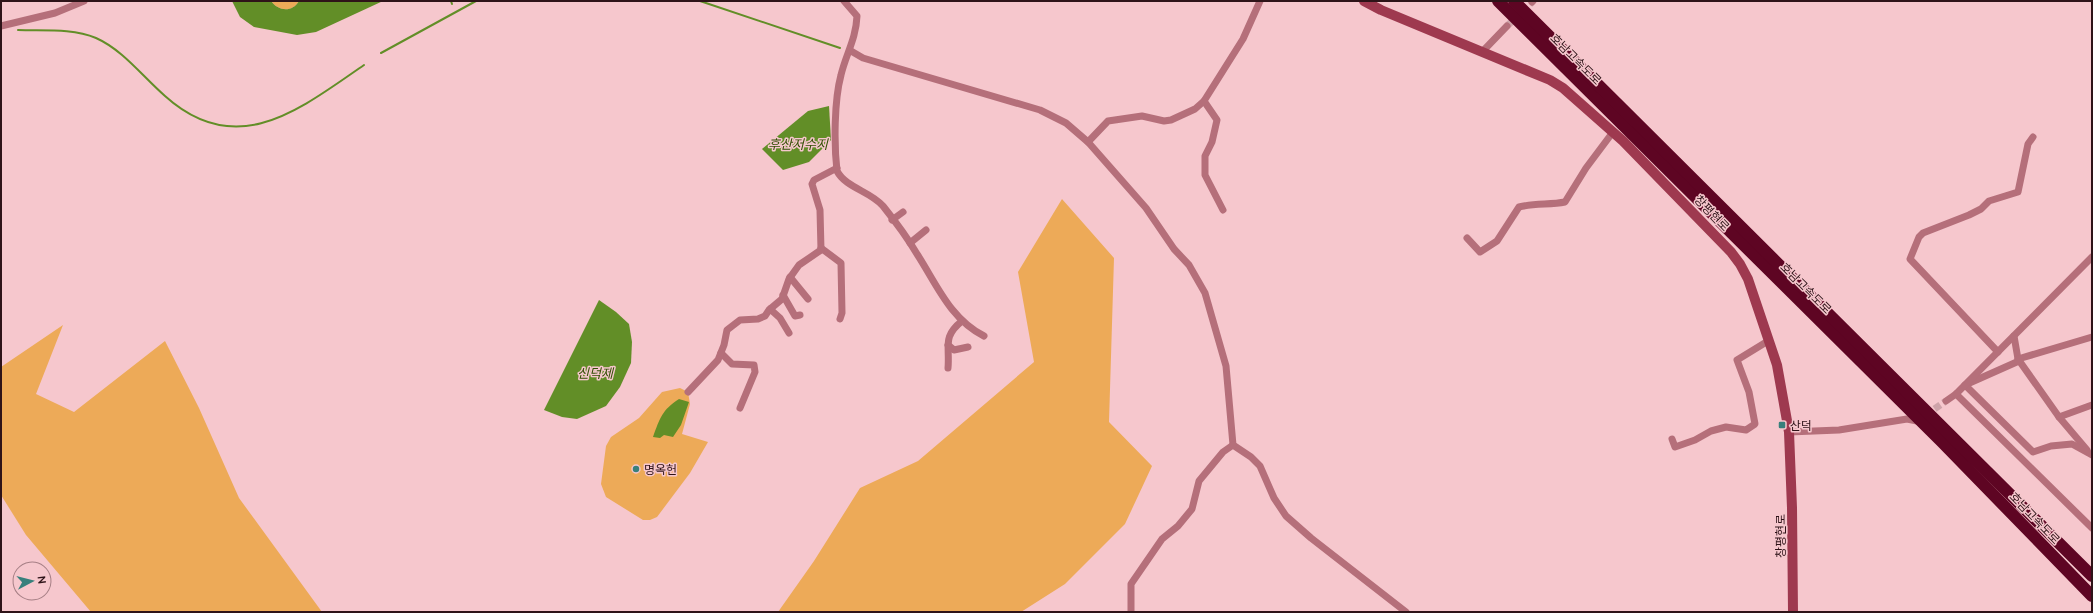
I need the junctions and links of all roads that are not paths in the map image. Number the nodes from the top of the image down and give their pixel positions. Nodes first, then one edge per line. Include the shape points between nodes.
1 (84, 1) edge
2 (844, 1) edge
3 (1260, 1) edge
4 (1364, 1) edge
5 (1498, 1) edge
6 (1514, 1) edge
7 (1, 26) edge
8 (1507, 26) tunnel mouth
9 (850, 51) junction
10 (1482, 52) junction
11 (1204, 101) junction
12 (1613, 132) junction
13 (2033, 137) dead end
14 (1088, 142) junction
15 (837, 168) junction
16 (1223, 210) dead end
17 (903, 212) dead end
18 (892, 220) junction
19 (926, 230) dead end
20 (1467, 238) dead end
21 (910, 243) junction
22 (820, 248) junction
23 (2092, 257) edge
24 (790, 277) junction
25 (783, 295) junction
26 (808, 299) dead end
27 (770, 309) junction
28 (800, 315) dead end
29 (840, 319) dead end
30 (962, 321) junction
31 (789, 333) dead end
32 (984, 336) dead end
33 (2014, 336) junction
34 (2092, 337) edge
35 (1768, 340) junction
36 (948, 345) junction
37 (968, 347) dead end
38 (1998, 352) junction
39 (721, 353) junction
40 (2018, 359) junction
41 (948, 368) dead end
42 (1965, 385) junction
43 (688, 392) dead end
44 (1956, 394) junction
45 (1946, 401) tunnel mouth
46 (2092, 405) edge
47 (740, 408) dead end
48 (2059, 417) junction
49 (1917, 421) dead end
50 (1789, 432) junction
51 (1672, 439) dead end
52 (1233, 445) junction
53 (2092, 455) edge
54 (2092, 528) edge
55 (2089, 573) edge
56 (2092, 596) edge
57 (1131, 612) edge
58 (1406, 612) edge
59 (1793, 612) edge

1 - 7 street via 55,13
2 - 9 street via 857,16
3 - 11 street via 1243,39
4 - 10 main road, 창평현로
5 - 56 highway, 호남고속도로 via 1942,442
6 - 55 highway, 호남고속도로
8 - 10 street
9 - 14 street via 863,58 1040,110 1066,123
9 - 15 street via 841,75 837,97
10 - 12 main road, 창평현로 via 1550,80 1563,88
11 - 14 street via 1195,109 1171,120 1142,116 1108,121
11 - 16 street via 1217,120 1212,142 1205,156 1205,175
12 - 20 street via 1565,202 1519,207 1497,241 1480,252
12 - 35 main road, 창평현로 via 1714,234 1740,264 1748,279
13 - 38 street via 2028,144 2018,192 1989,201 1969,215 1923,233 1910,259
14 - 52 street via 1146,208 1189,266 1205,293 1226,366
15 - 18 street via 842,180 863,190 882,205
15 - 22 street via 814,180 812,184 820,210
17 - 18 street
18 - 21 street
19 - 21 street
21 - 30 street via 943,298
22 - 24 street via 799,265
22 - 29 street via 841,263
23 - 33 street
24 - 25 street
24 - 26 street
25 - 27 street
25 - 28 street via 795,316
27 - 31 street via 780,318
27 - 39 street via 765,316 740,320 727,330
30 - 32 street via 973,331
30 - 36 street via 948,338
33 - 38 street
33 - 40 street
34 - 40 street
35 - 50 main road, 창평현로 via 1780,377
35 - 51 street via 1737,360 1749,392 1755,424 1746,430 1726,427 1711,431 1675,447
36 - 37 street via 954,350
36 - 41 street
38 - 42 street
39 - 43 street via 718,360
39 - 47 street via 732,364 754,365 755,372
40 - 42 street via 2019,361
40 - 48 street
42 - 44 street
42 - 53 street via 2032,452 2051,446 2072,444
44 - 45 street
44 - 54 street
46 - 48 street
48 - 53 street
49 - 50 street via 1907,419 1840,430
50 - 59 main road, 창평현로
52 - 57 street via 1222,452 1200,481 1192,509 1178,526 1162,539 1131,584
52 - 58 street via 1260,466 1274,498 1286,516

